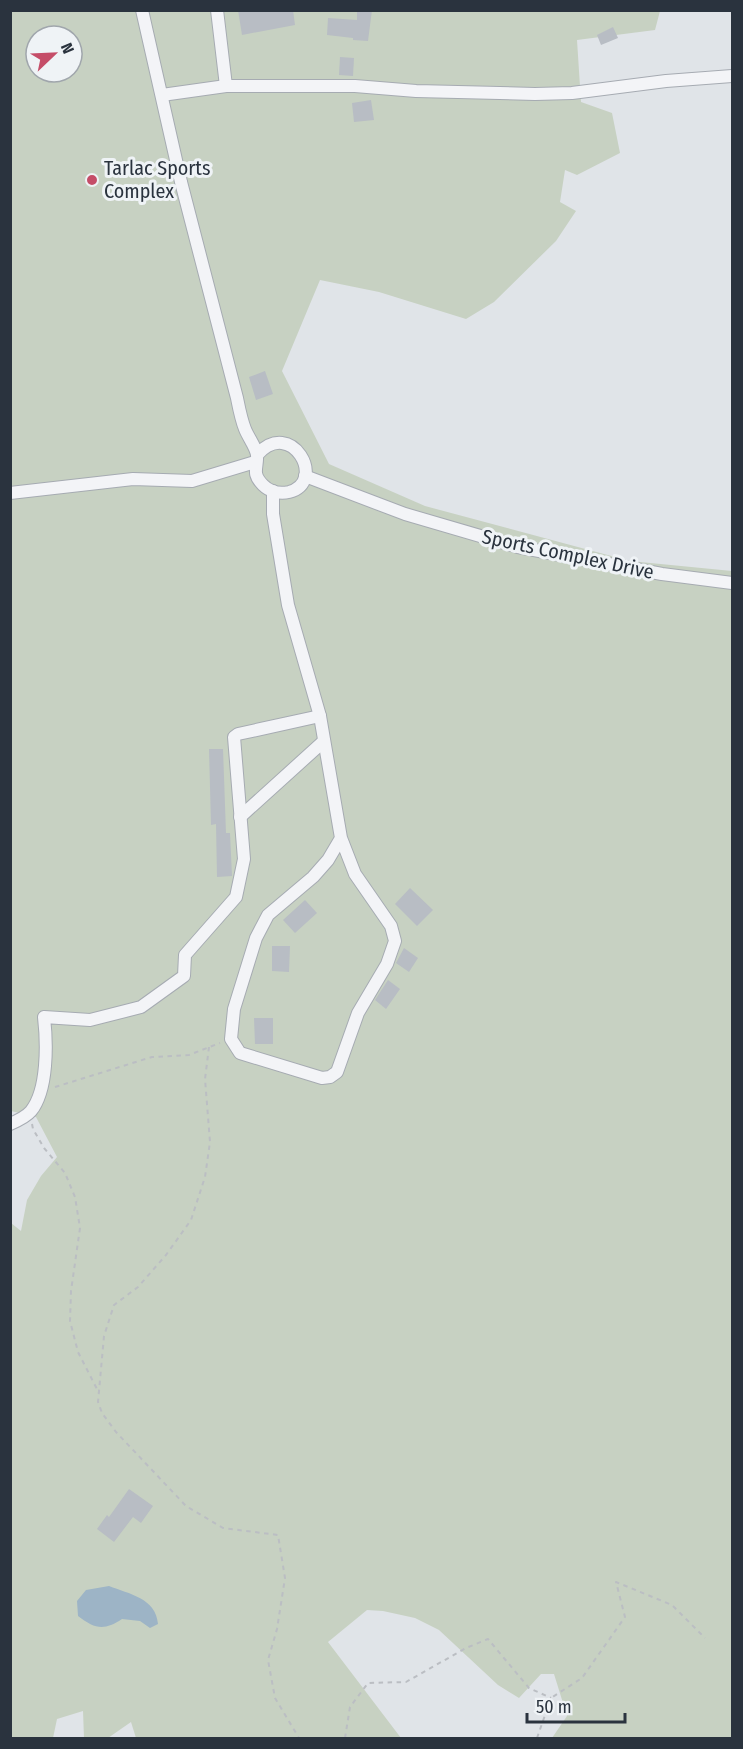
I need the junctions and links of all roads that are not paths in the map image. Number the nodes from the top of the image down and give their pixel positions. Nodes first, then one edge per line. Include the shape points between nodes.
1 (142, 10) edge
2 (217, 10) edge
3 (732, 76) edge
4 (226, 86) junction
5 (162, 95) junction
6 (256, 458) junction
7 (305, 476) junction
8 (273, 491) junction
9 (10, 493) edge
10 (732, 583) edge
11 (320, 716) junction
12 (324, 741) junction
13 (240, 817) junction
14 (341, 838) junction
15 (10, 1124) edge

1 - 5 street
2 - 4 street
3 - 4 street via 535,94 355,86
4 - 5 street
5 - 6 street via 242,418
6 - 7 street via 262,449 274,443 289,445 304,459
6 - 8 street via 257,476
6 - 9 street via 192,482 133,479
7 - 8 street via 293,491
7 - 10 street, Sports Complex Drive via 405,514 518,547
8 - 11 street via 273,514 288,605
11 - 12 street
11 - 13 street via 234,737
12 - 13 street
12 - 14 street
13 - 15 street via 244,859 236,897 185,955 184,976 141,1007 90,1020 44,1017 47,1041 38,1096 30,1111
14 - 14 street via 355,874 391,926 395,941 387,964 358,1013 337,1072 322,1078 240,1053 231,1039 234,1009 256,938 268,915 313,877

